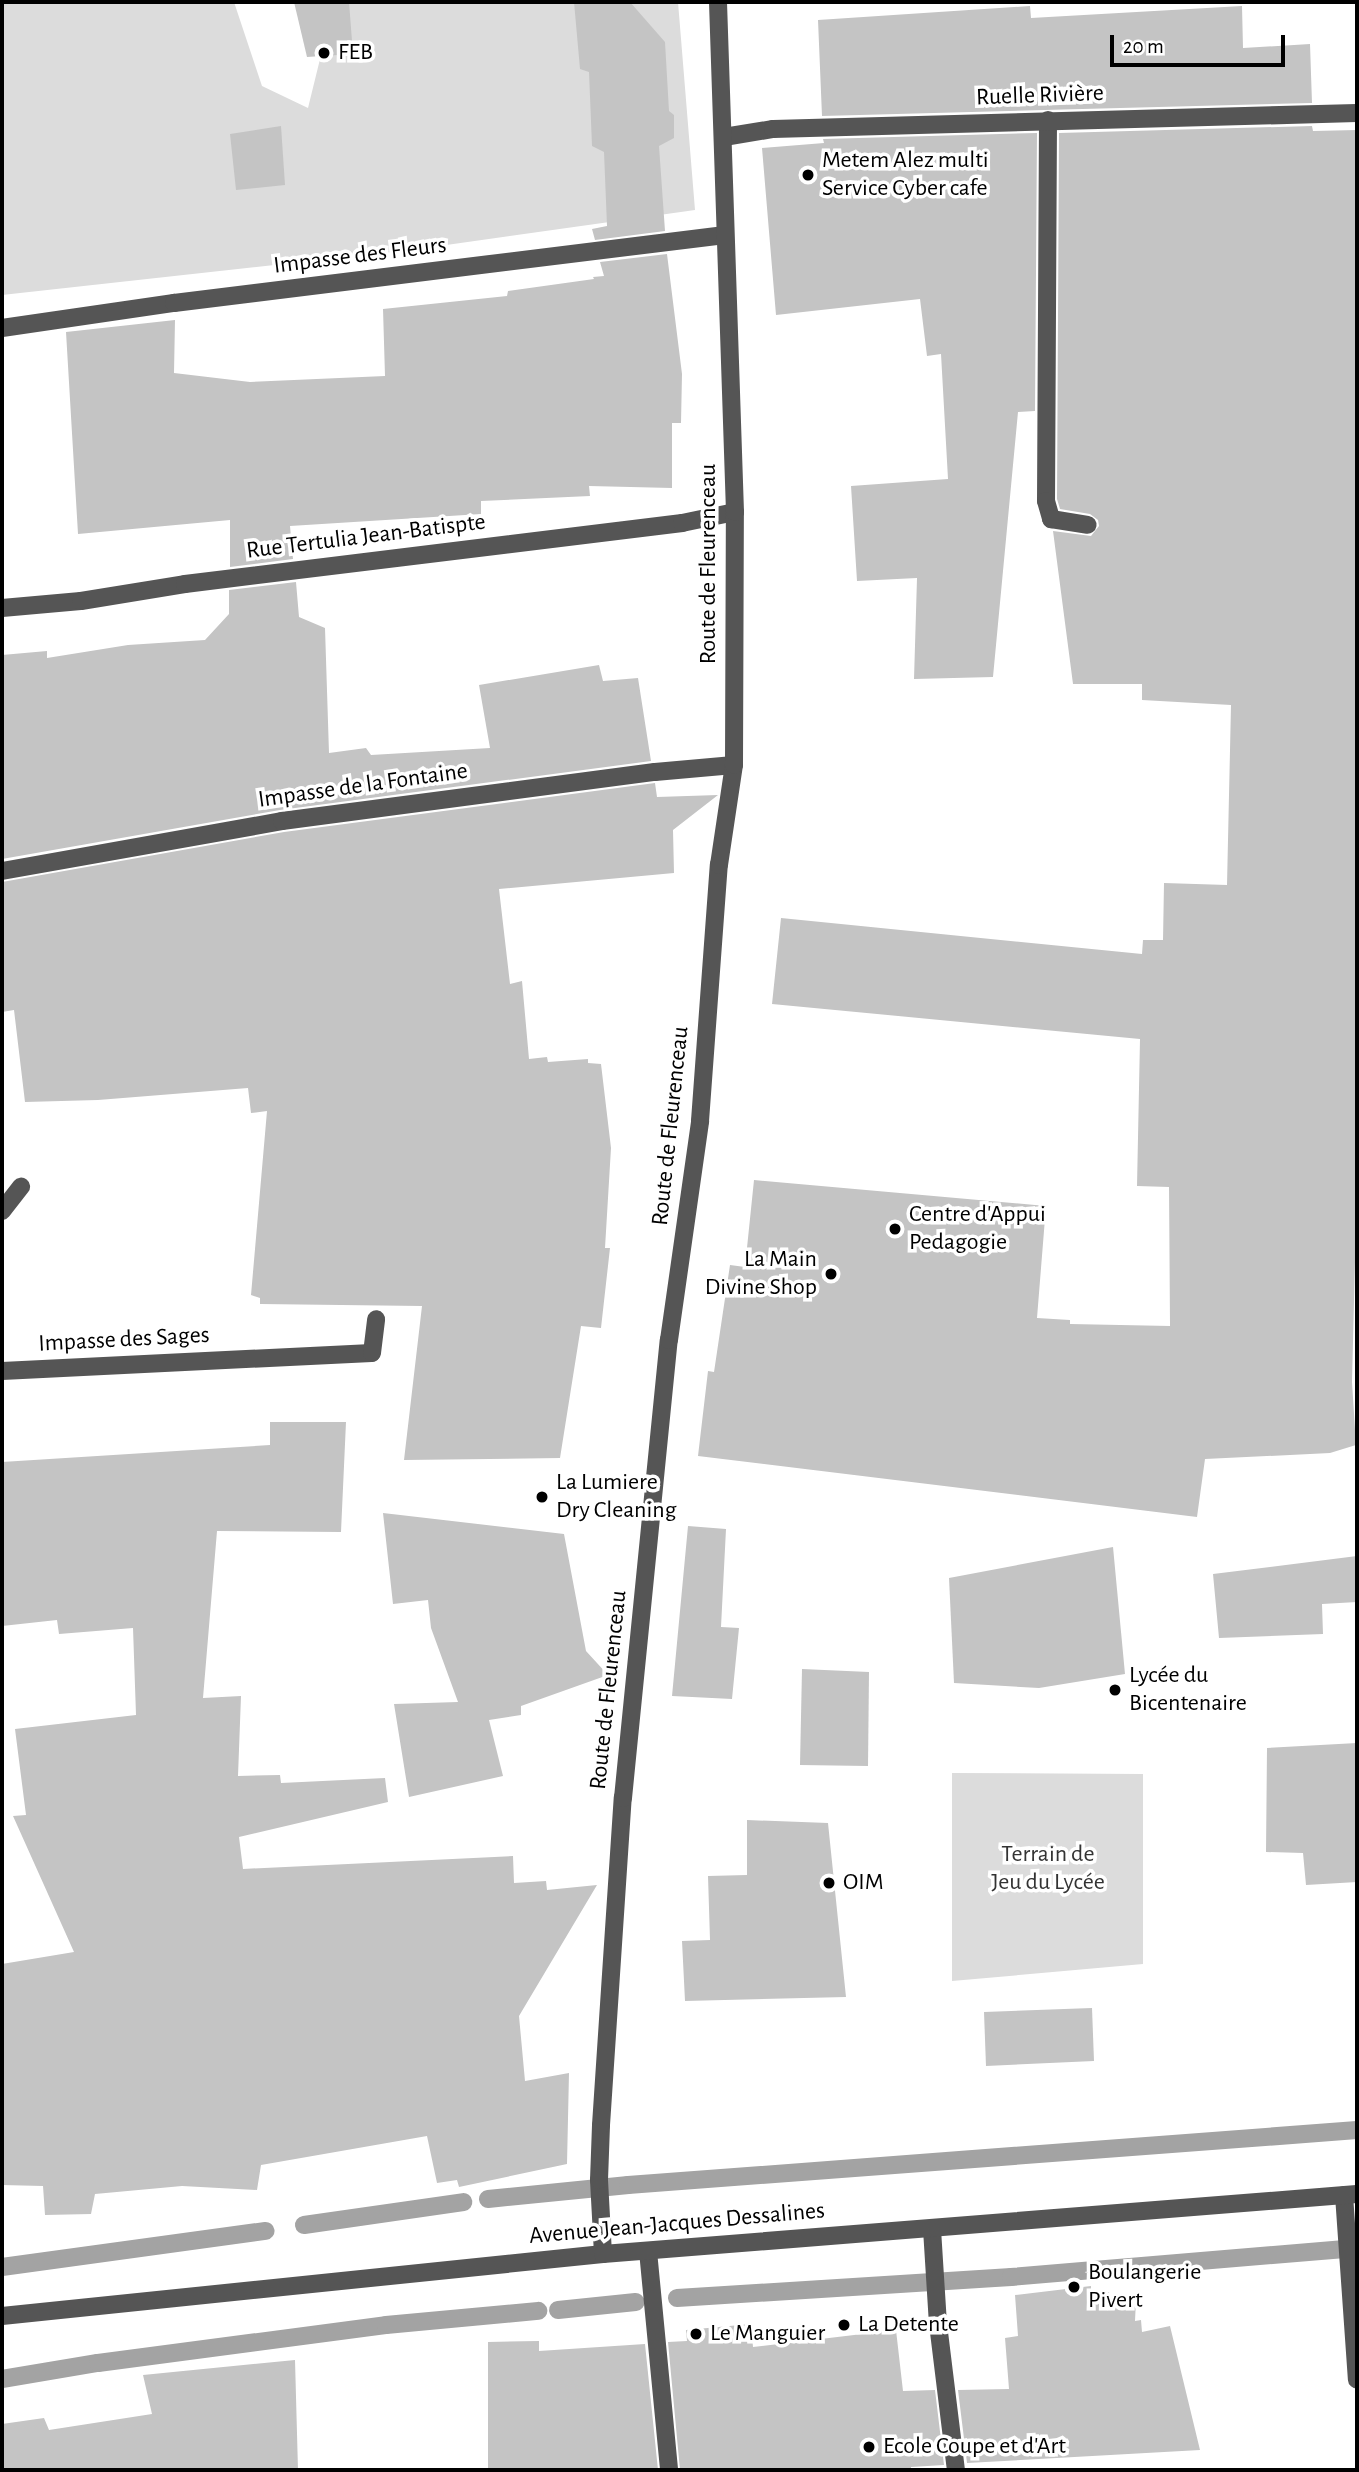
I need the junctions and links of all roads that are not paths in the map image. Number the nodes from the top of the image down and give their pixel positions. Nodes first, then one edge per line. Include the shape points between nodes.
1 (718, 2) edge
2 (1357, 113) edge
3 (1048, 120) junction
4 (724, 137) junction
5 (725, 235) junction
6 (2, 328) edge
7 (735, 512) junction
8 (1088, 525) dead end
9 (2, 608) edge
10 (734, 765) junction
11 (2, 871) edge
12 (21, 1187) dead end
13 (2, 1211) edge
14 (376, 1318) dead end
15 (2, 1371) edge
16 (1351, 2194) edge
17 (932, 2228) junction
18 (648, 2251) junction
19 (603, 2254) junction
20 (2, 2316) edge
21 (1357, 2380) edge
22 (669, 2470) edge
23 (956, 2470) edge

1 - 4 street, Route de Fleurenceau
2 - 3 street, Ruelle Rivière
3 - 4 street, Ruelle Rivière via 773,129
3 - 8 street via 1046,501 1051,519
4 - 5 street, Route de Fleurenceau
5 - 6 street, Impasse des Fleurs
5 - 7 street, Route de Fleurenceau
7 - 9 street, Rue Tertulia Jean-Batispte
7 - 10 street, Route de Fleurenceau
10 - 11 street, Impasse de la Fontaine via 282,821
10 - 19 street, Route de Fleurenceau via 719,865 699,1121 669,1340 623,1798 599,2188
12 - 13 street
14 - 15 street, Impasse des Sages via 372,1353
16 - 17 street, Avenue Jean-Jacques Dessalines
16 - 21 street via 1345,2241
17 - 18 street, Avenue Jean-Jacques Dessalines
17 - 23 street
18 - 19 street, Avenue Jean-Jacques Dessalines
18 - 22 street
19 - 20 street, Avenue Jean-Jacques Dessalines

